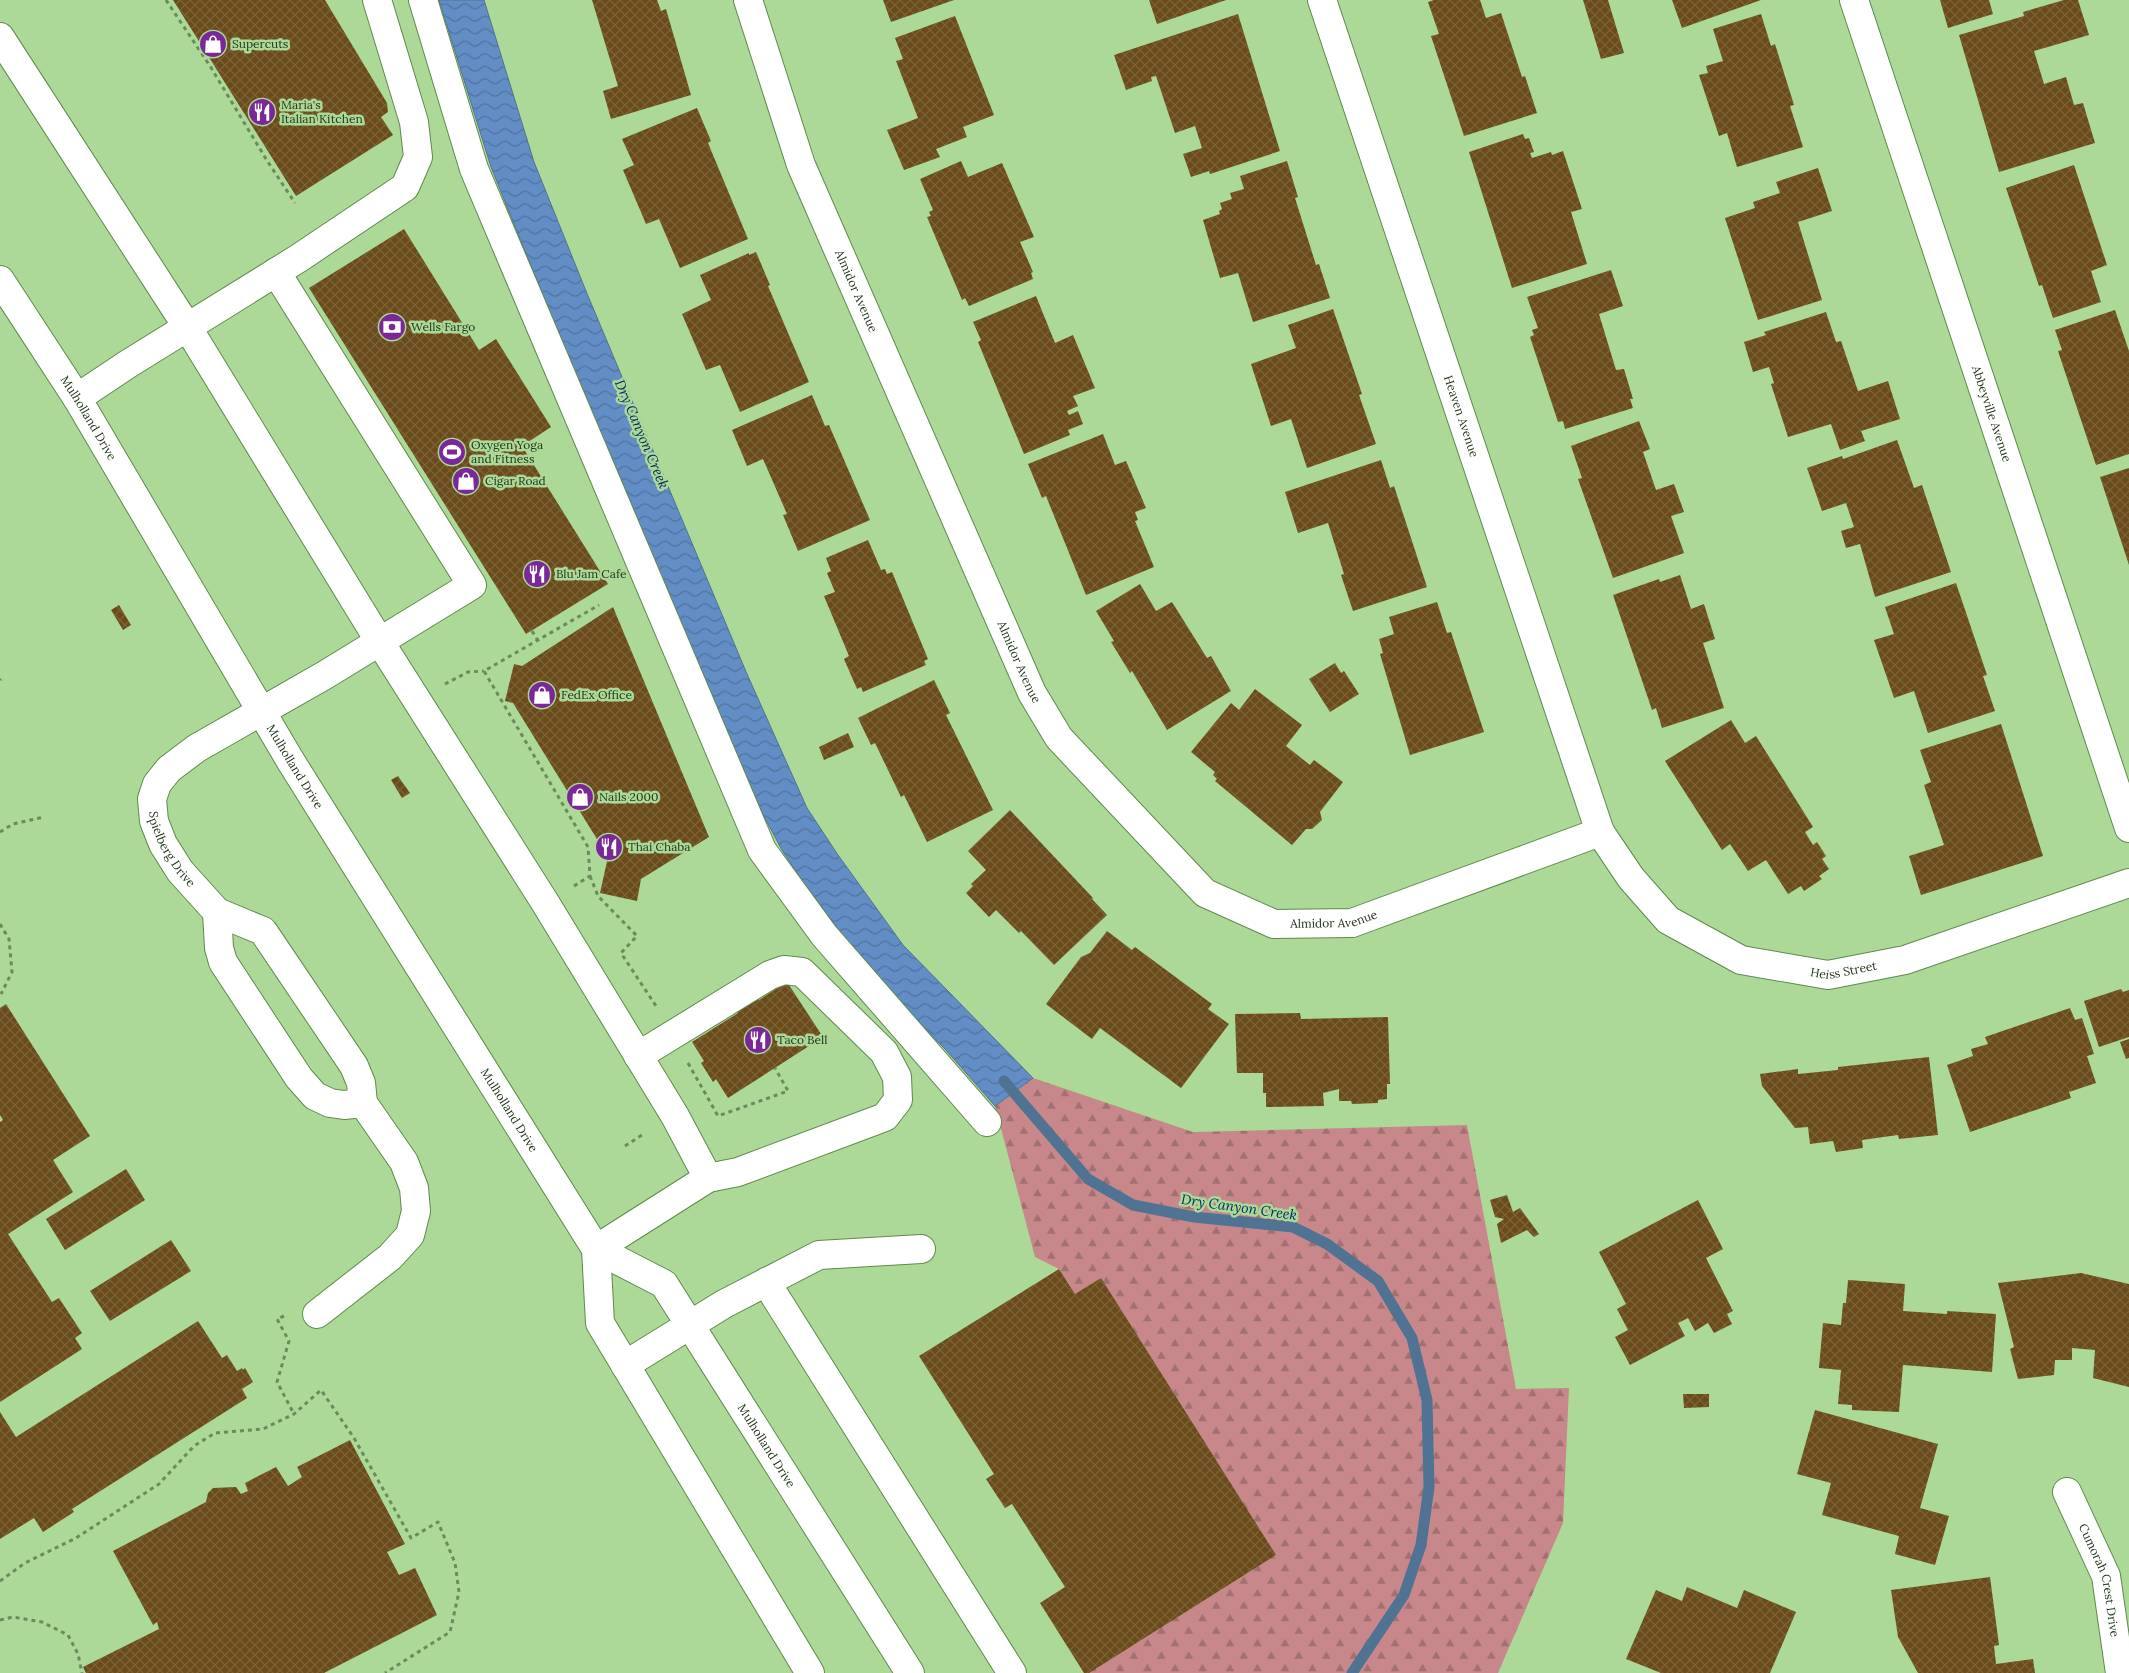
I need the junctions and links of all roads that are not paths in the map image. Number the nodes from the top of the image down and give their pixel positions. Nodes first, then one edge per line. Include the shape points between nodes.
1 (377, 0) edge
2 (423, 0) edge
3 (748, 0) edge
4 (1322, 0) edge
5 (1854, 0) edge
6 (0, 38) edge
7 (276, 272) junction
8 (0, 280) edge
9 (188, 328) junction
10 (77, 398) junction
11 (380, 642) junction
12 (262, 710) junction
13 (2129, 828) edge
14 (1600, 832) junction
15 (2129, 883) edge
16 (217, 912) junction
17 (638, 1056) junction
18 (363, 1103) junction
19 (987, 1122) dead end
20 (708, 1178) junction
21 (596, 1249) junction
22 (921, 1249) dead end
23 (766, 1282) junction
24 (317, 1314) dead end
25 (691, 1326) junction
26 (625, 1365) junction
27 (2067, 1492) dead end
28 (810, 1673) edge
29 (910, 1673) edge
30 (1012, 1673) edge
31 (2120, 1673) edge

1 - 7 street via 414,122 418,157 405,187
2 - 19 street via 474,169 762,850 824,935
3 - 14 street, Almidor Avenue via 801,165 1032,693 1059,738 1205,893 1274,924 1352,923
4 - 14 street, Heaven Avenue
5 - 13 street, Abbeyville Avenue
6 - 9 street
7 - 9 street
7 - 11 street, Spielberg Drive via 472,585
8 - 10 street, Mulholland Drive
9 - 10 street
9 - 11 street
10 - 12 street, Mulholland Drive
11 - 12 street, Spielberg Drive
11 - 17 street
12 - 16 street, Spielberg Drive via 197,748 169,769 157,784 152,799 154,821 162,844 180,871
12 - 21 street, Mulholland Drive via 290,760
14 - 15 street, Heiss Street via 1631,878 1668,920 1740,960 1828,975 1905,960
16 - 18 street via 262,931 354,1066 361,1082
16 - 18 street via 219,948 224,962 299,1078 315,1096 330,1103
17 - 20 street
17 - 20 street via 770,975 784,970 802,972 884,1052 897,1077 898,1100 885,1117 738,1172
18 - 24 street via 404,1162 414,1188 416,1211 410,1235 390,1258
20 - 21 street
21 - 25 street, Mulholland Drive via 664,1284
21 - 26 street, Mulholland Drive via 600,1323
22 - 23 street via 819,1255
23 - 25 street
23 - 30 street
25 - 26 street
25 - 29 street, Mulholland Drive
26 - 28 street, Mulholland Drive
27 - 31 street, Cumorah Crest Drive via 2106,1576

